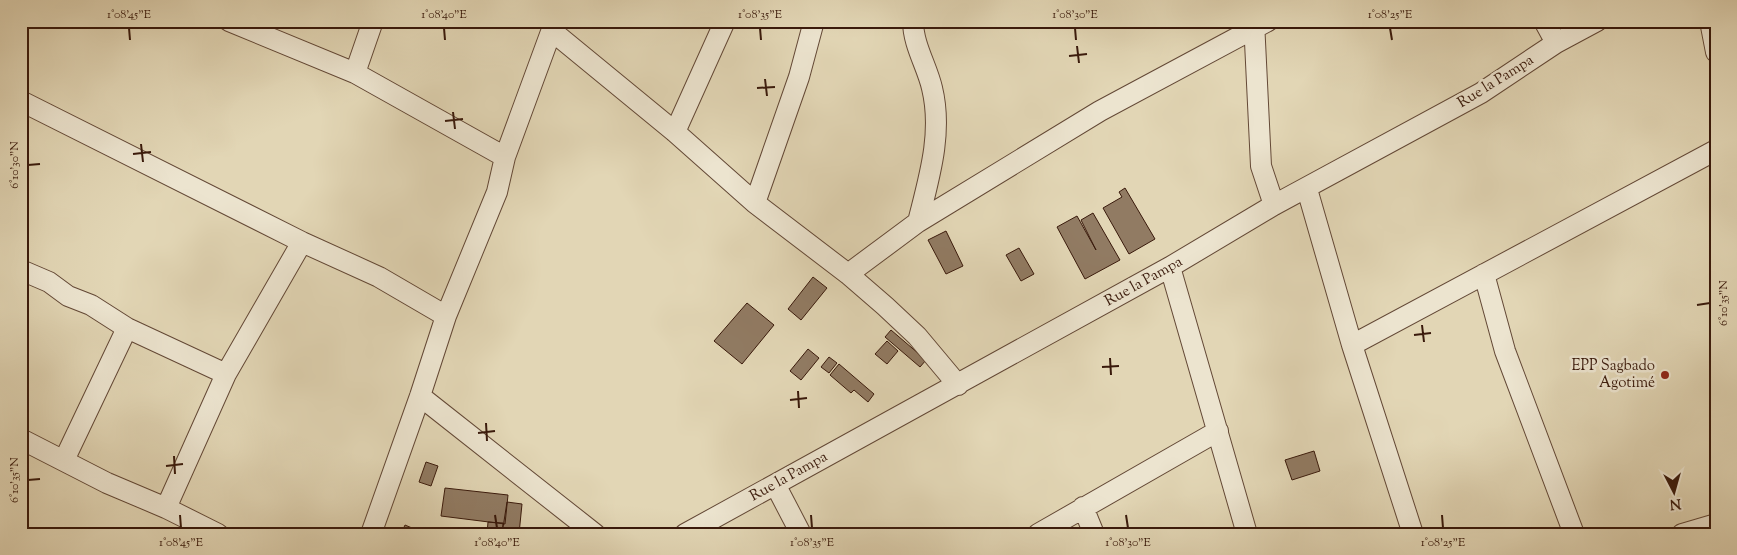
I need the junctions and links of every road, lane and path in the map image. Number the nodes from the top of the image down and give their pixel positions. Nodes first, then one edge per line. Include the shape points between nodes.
1 (229, 21) edge
2 (373, 21) edge
3 (725, 21) edge
4 (814, 21) edge
5 (913, 21) edge
6 (1544, 21) edge
7 (1598, 21) edge
8 (1710, 21) edge
9 (1259, 24) edge
10 (554, 26) edge
11 (1556, 44) junction
12 (1716, 52) edge
13 (355, 73) junction
14 (21, 101) edge
15 (675, 132) junction
16 (1716, 150) edge
17 (505, 157) junction
18 (1307, 189) junction
19 (755, 203) junction
20 (1274, 205) junction
21 (918, 222) junction
22 (302, 242) junction
23 (1170, 267) junction
24 (21, 270) edge
25 (848, 274) junction
26 (1484, 274) junction
27 (446, 316) junction
28 (127, 328) junction
29 (1352, 345) junction
30 (226, 374) junction
31 (958, 385) junction
32 (420, 396) junction
33 (1218, 430) junction
34 (21, 439) edge
35 (62, 459) junction
36 (776, 486) junction
37 (1084, 507) junction
38 (166, 508) junction
39 (1716, 524) edge
40 (218, 534) edge
41 (371, 534) edge
42 (595, 534) edge
43 (685, 534) edge
44 (801, 534) edge
45 (1038, 534) edge
46 (1094, 534) edge
47 (1247, 534) edge
48 (1413, 534) edge
49 (1574, 534) edge
50 (1682, 534) edge

1 - 13 street
2 - 13 street
3 - 15 street
4 - 19 street via 799,77
5 - 21 street via 917,46 932,87 937,120
6 - 11 street
7 - 11 street, Rue la Pampa
8 - 12 street
9 - 20 street via 1261,166
9 - 21 street via 1100,111
10 - 15 street
10 - 17 street
11 - 18 street, Rue la Pampa via 1481,93
13 - 17 street
14 - 22 street
15 - 19 street
16 - 26 street
17 - 27 street via 497,192
18 - 20 street, Rue la Pampa
18 - 29 street
19 - 25 street
20 - 23 street, Rue la Pampa
21 - 25 street
22 - 27 street via 379,277
22 - 30 street
23 - 31 street, Rue la Pampa
23 - 33 street
24 - 28 street via 49,282
25 - 31 street via 917,336
26 - 29 street
26 - 49 street via 1505,351
27 - 32 street
28 - 30 street
28 - 35 street
29 - 48 street
30 - 38 street
31 - 36 street, Rue la Pampa
32 - 41 street
32 - 42 street
33 - 37 street
33 - 47 street
34 - 35 street
35 - 38 street via 107,483
36 - 43 street, Rue la Pampa
36 - 44 street
37 - 45 street
37 - 46 street
38 - 40 street
39 - 50 street

